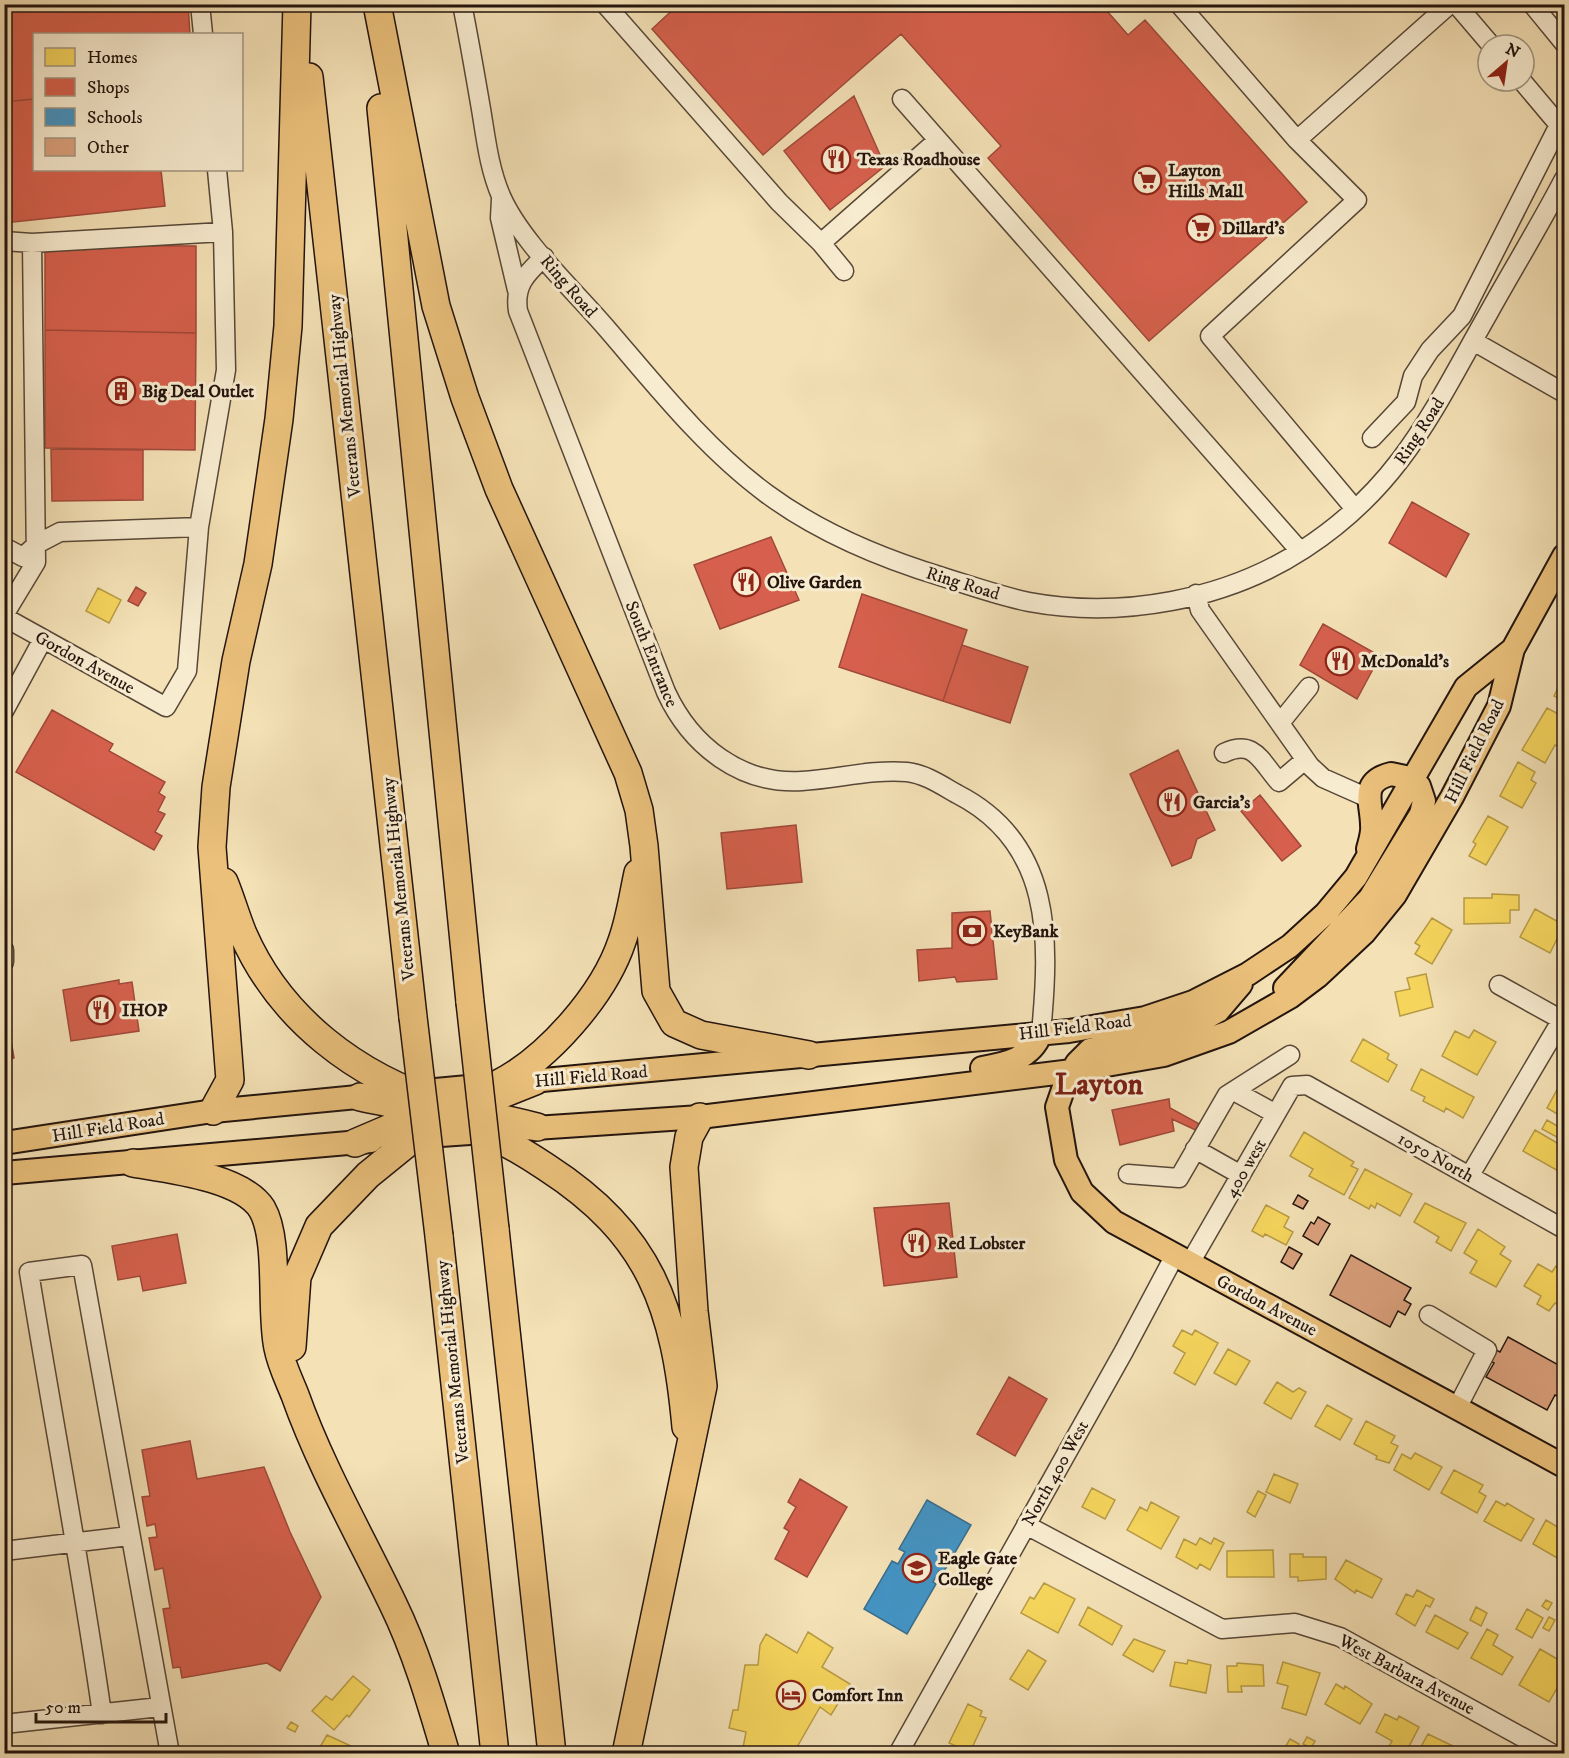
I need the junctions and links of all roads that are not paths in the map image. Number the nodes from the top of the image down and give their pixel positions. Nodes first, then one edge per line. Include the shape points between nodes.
1 (200, 4) edge
2 (299, 4) edge
3 (371, 4) edge
4 (377, 4) edge
5 (462, 4) edge
6 (605, 4) edge
7 (1179, 4) edge
8 (1450, 4) edge
9 (1456, 4) edge
10 (1537, 6) edge
11 (203, 33) edge
12 (1481, 33) edge
13 (1564, 43) edge
14 (1532, 93) edge
15 (902, 99) dead end
16 (938, 140) junction
17 (1297, 140) junction
18 (216, 171) edge
19 (1564, 179) edge
20 (501, 197) junction
21 (223, 232) junction
22 (4, 241) edge
23 (32, 243) junction
24 (821, 243) junction
25 (544, 257) junction
26 (844, 271) dead end
27 (517, 290) junction
28 (1473, 341) junction
29 (1564, 393) edge
30 (1371, 438) dead end
31 (1355, 509) junction
32 (199, 527) junction
33 (37, 544) junction
34 (4, 547) edge
35 (1300, 551) junction
36 (1564, 556) edge
37 (1196, 594) junction
38 (4, 616) edge
39 (43, 639) junction
40 (1513, 649) junction
41 (1309, 687) dead end
42 (4, 711) edge
43 (1280, 723) junction
44 (1224, 753) dead end
45 (1305, 760) junction
46 (1413, 780) junction
47 (1368, 798) junction
48 (644, 846) junction
49 (212, 847) junction
50 (1363, 866) junction
51 (4, 950) edge
52 (4, 962) edge
53 (1248, 975) junction
54 (1499, 985) dead end
55 (1260, 1016) junction
56 (1563, 1018) edge
57 (1041, 1033) junction
58 (809, 1055) junction
59 (1290, 1055) dead end
60 (1070, 1075) junction
61 (535, 1081) junction
62 (499, 1084) junction
63 (1307, 1085) joint
64 (1234, 1091) junction
65 (409, 1092) junction
66 (360, 1097) junction
67 (835, 1102) junction
68 (213, 1111) junction
69 (1276, 1114) junction
70 (441, 1116) junction
71 (700, 1117) junction
72 (537, 1127) junction
73 (486, 1132) junction
74 (9, 1142) edge
75 (355, 1143) joint
76 (1195, 1149) junction
77 (133, 1163) junction
78 (4, 1173) edge
79 (1128, 1174) dead end
80 (1241, 1175) junction
81 (1470, 1176) junction
82 (1564, 1229) edge
83 (1183, 1259) junction
84 (1429, 1316) dead end
85 (1457, 1408) junction
86 (306, 1428) junction
87 (688, 1449) junction
88 (1564, 1466) edge
89 (1026, 1525) junction
90 (129, 1536) junction
91 (77, 1541) junction
92 (4, 1551) edge
93 (160, 1707) junction
94 (102, 1714) junction
95 (4, 1724) edge
96 (170, 1754) edge
97 (446, 1754) edge
98 (495, 1754) edge
99 (552, 1754) edge
100 (626, 1754) edge
101 (898, 1754) edge
102 (1553, 1754) edge

1 - 11 street
2 - 49 highway via 288,326 279,419 258,564 236,661 216,787
2 - 98 highway, Veterans Memorial Highway, bridge
3 - 99 highway, bridge via 470,1002
4 - 48 highway via 436,306 465,398 499,489 628,773
5 - 20 street, Ring Road via 485,141
6 - 24 street via 779,202
7 - 17 street
8 - 17 street
9 - 12 street
10 - 13 street
14 - 30 street via 1559,125 1462,316 1430,350 1413,376 1406,402
15 - 16 street
16 - 24 street
16 - 35 street
17 - 31 street via 1357,200 1210,336
18 - 21 street
19 - 28 street, Ring Road
20 - 25 street, Ring Road
20 - 27 street, South Entrance via 500,218
21 - 23 street
21 - 32 street via 226,370
22 - 23 street
23 - 33 street
24 - 26 street
25 - 27 street via 525,275
25 - 37 street, Ring Road via 717,452 781,504 834,535 921,570 1033,603 1103,608
27 - 57 street, South Entrance via 522,322 666,692 681,721 714,755 762,777 794,782 911,773 940,784 994,817 1025,859 1038,890 1044,977
28 - 29 street
28 - 31 street, Ring Road via 1419,436 1389,475
31 - 35 street, Ring Road
32 - 33 street via 60,532
32 - 39 street, Gordon Avenue via 187,671 166,707
33 - 34 street via 23,557
33 - 38 street via 36,562
35 - 37 street, Ring Road via 1258,573
36 - 40 main road
37 - 43 street via 1200,610
38 - 39 street, Gordon Avenue
39 - 42 street
40 - 46 main road, Hill Field Road via 1466,687
40 - 55 main road, Hill Field Road via 1499,706 1395,895 1330,966
41 - 43 street
43 - 45 street
44 - 45 street via 1238,746 1251,749 1278,782
45 - 47 street via 1323,778
46 - 47 main road via 1400,774 1385,776 1374,784
46 - 50 main road, Hill Field Road
46 - 55 main road via 1422,791 1423,808 1387,873 1346,926
47 - 50 main road via 1372,826
48 - 58 highway via 656,991 674,1023 701,1035
48 - 62 highway via 622,942 602,984 549,1047
49 - 65 highway via 243,934 264,972 290,1006 320,1039 358,1067
49 - 68 highway via 230,1080
50 - 53 main road, Hill Field Road via 1320,919
51 - 52 street
53 - 57 main road, Hill Field Road via 1163,1012 1111,1024
53 - 60 main road via 1218,1011 1159,1035 1092,1049
54 - 56 street
55 - 60 main road, Hill Field Road via 1179,1051
56 - 81 street
57 - 58 main road, Hill Field Road
57 - 67 main road via 1030,1050 1006,1065 910,1077
58 - 61 main road, Hill Field Road
59 - 64 street
60 - 67 main road, Hill Field Road
60 - 83 main road, Gordon Avenue via 1058,1102 1058,1119 1064,1152 1076,1183 1109,1218
61 - 62 main road, Hill Field Road
61 - 70 highway
62 - 65 main road, Hill Field Road
62 - 70 highway
63 - 69 street, 400 west via 1292,1086
63 - 81 street, 1050 North
64 - 69 street
64 - 76 street via 1227,1095
65 - 66 main road, Hill Field Road
65 - 70 highway
66 - 68 main road, Hill Field Road
66 - 70 highway
67 - 71 main road, Hill Field Road
68 - 74 main road, Hill Field Road
69 - 80 street, 400 west
70 - 72 highway
70 - 73 highway
70 - 73 main road, Hill Field Road
70 - 75 highway
70 - 86 highway via 389,1156 344,1199 319,1226 305,1254 297,1277 292,1346
71 - 72 main road, Hill Field Road
71 - 87 highway via 689,1137 684,1167 703,1386
72 - 73 main road, Hill Field Road
73 - 87 highway via 579,1189 614,1221 639,1254 669,1319 681,1376
75 - 77 main road, Hill Field Road
76 - 79 street via 1179,1178
76 - 80 street
77 - 78 main road, Hill Field Road
77 - 86 highway via 187,1172 225,1184 246,1194 262,1210 270,1233 278,1349
80 - 83 street, 400 west
81 - 82 street, 1050 North
83 - 85 main road, Gordon Avenue
83 - 89 street, North 400 West
84 - 85 street via 1486,1350
85 - 88 main road, Gordon Avenue
86 - 97 highway via 395,1606
87 - 100 highway
89 - 101 street, North 400 West
89 - 102 street, West Barbara Avenue via 1222,1629 1295,1623 1340,1637
90 - 91 street
90 - 91 street via 82,1265 28,1272
90 - 93 street
91 - 92 street
91 - 94 street
93 - 94 street
93 - 96 street
94 - 95 street

